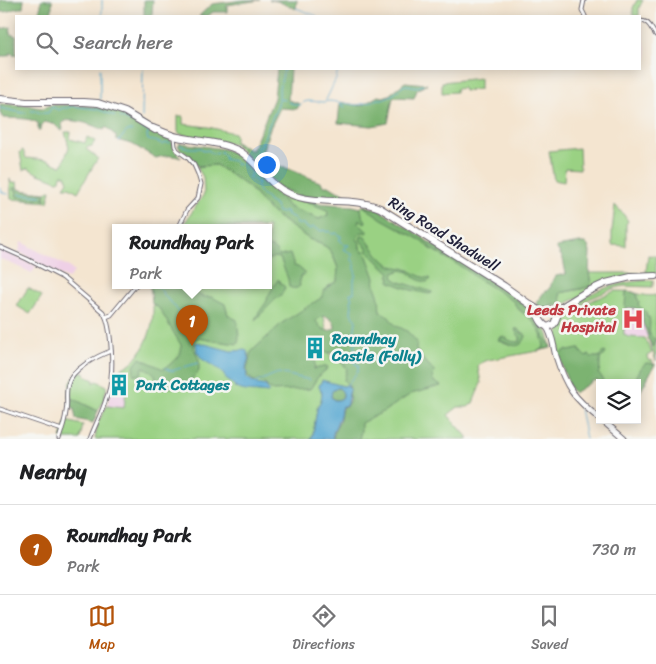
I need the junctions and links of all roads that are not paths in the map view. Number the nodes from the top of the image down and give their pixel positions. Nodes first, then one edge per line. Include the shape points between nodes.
1 (584, 0) edge
2 (584, 15) edge
3 (641, 21) edge
4 (656, 35) edge
5 (0, 99) edge
6 (175, 138) junction
7 (180, 224) edge
8 (0, 247) edge
9 (656, 278) edge
10 (133, 289) edge
11 (532, 306) junction
12 (547, 311) junction
13 (106, 317) junction
14 (555, 321) junction
15 (543, 324) junction
16 (551, 337) junction
17 (111, 351) junction
18 (0, 408) edge
19 (596, 416) edge
20 (606, 424) edge
21 (62, 430) junction
22 (59, 439) edge
23 (90, 439) edge
24 (624, 439) edge

1 - 2 street
3 - 4 street via 648,23
5 - 6 highway, Ring Road Shadwell via 98,103 125,112
6 - 7 street via 176,148 194,165 201,184 198,198
6 - 11 highway, Ring Road Shadwell via 224,145 239,151 290,195 380,208
8 - 13 street via 67,281
9 - 12 highway via 631,277 606,283 560,308
9 - 14 highway via 606,286 574,302 559,313
10 - 13 street
11 - 12 highway, Ring Road Shadwell
11 - 15 highway, Ring Road Shadwell
12 - 14 highway via 554,314
12 - 15 highway via 542,315
13 - 17 street
14 - 15 highway via 551,326
14 - 16 main road
15 - 16 main road
16 - 19 main road via 569,389
17 - 21 street via 84,365 70,380
17 - 23 street via 111,381
18 - 21 street
20 - 24 main road
21 - 22 street

